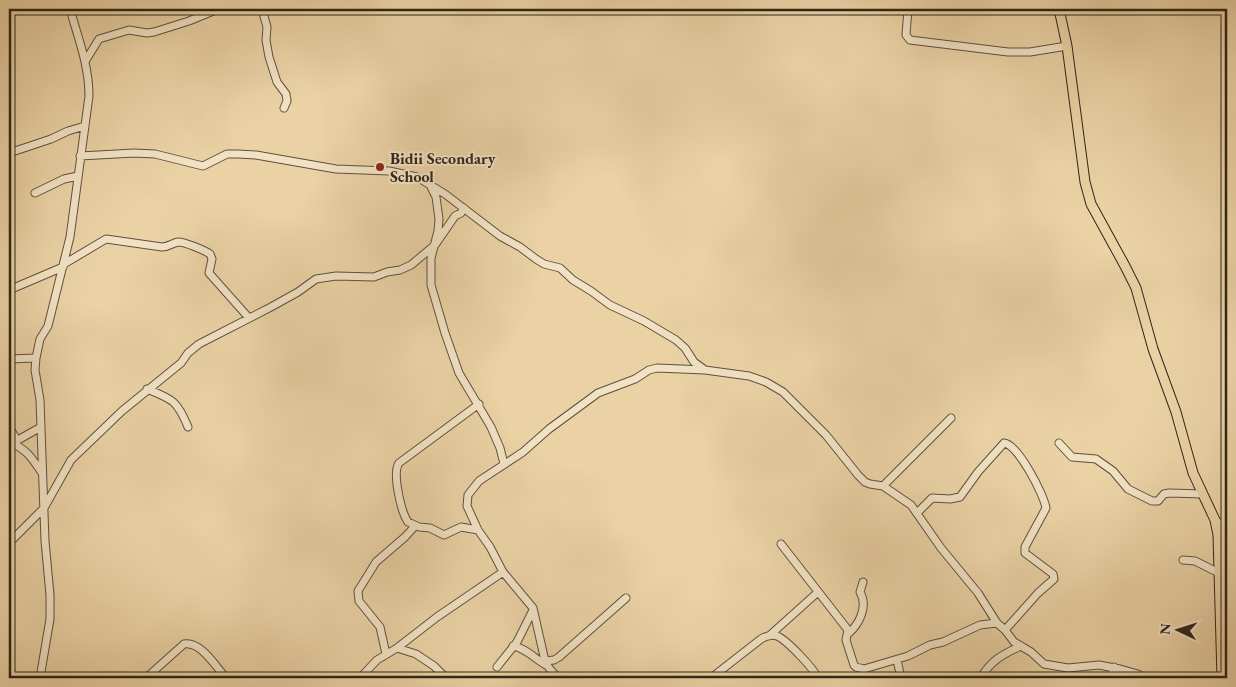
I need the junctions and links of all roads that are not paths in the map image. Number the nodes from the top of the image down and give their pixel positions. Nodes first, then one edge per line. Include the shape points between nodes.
1 (70, 9) edge
2 (218, 9) edge
3 (262, 9) edge
4 (908, 9) edge
5 (1059, 9) edge
6 (1067, 46) junction
7 (86, 60) junction
8 (284, 108) dead end
9 (85, 126) junction
10 (9, 153) edge
11 (80, 156) junction
12 (78, 176) junction
13 (430, 184) junction
14 (35, 192) dead end
15 (464, 208) junction
16 (435, 245) junction
17 (64, 266) junction
18 (9, 290) edge
19 (249, 318) junction
20 (36, 358) junction
21 (9, 359) edge
22 (705, 370) junction
23 (147, 389) junction
24 (479, 404) junction
25 (951, 418) dead end
26 (41, 427) junction
27 (188, 427) dead end
28 (9, 428) edge
29 (12, 443) edge
30 (1059, 443) dead end
31 (504, 464) junction
32 (42, 473) junction
33 (883, 486) junction
34 (1202, 494) junction
35 (44, 508) junction
36 (917, 513) junction
37 (1215, 520) junction
38 (415, 526) junction
39 (1227, 529) edge
40 (478, 530) junction
41 (9, 543) edge
42 (781, 544) dead end
43 (1183, 560) dead end
44 (503, 572) junction
45 (1222, 576) edge
46 (863, 582) dead end
47 (818, 592) junction
48 (626, 598) dead end
49 (534, 610) junction
50 (996, 623) junction
51 (1005, 630) junction
52 (849, 633) junction
53 (769, 636) junction
54 (514, 646) junction
55 (1020, 646) junction
56 (397, 648) junction
57 (386, 654) junction
58 (897, 660) junction
59 (546, 663) junction
60 (497, 667) dead end
61 (1114, 667) junction
62 (860, 668) junction
63 (40, 678) edge
64 (146, 678) edge
65 (226, 678) edge
66 (360, 678) edge
67 (446, 678) edge
68 (558, 678) edge
69 (711, 678) edge
70 (818, 678) edge
71 (864, 678) edge
72 (901, 678) edge
73 (981, 678) edge
74 (1111, 678) edge
75 (1144, 678) edge
76 (1222, 678) edge

1 - 7 street
2 - 7 street via 154,32 132,29 99,39
3 - 8 street via 269,57 277,82 286,94
4 - 6 street via 906,36 910,40 1008,52
5 - 6 main road
6 - 34 main road via 1085,182 1091,204 1136,288
7 - 9 street via 90,96
9 - 10 street
9 - 11 street
11 - 12 street
11 - 13 street via 134,152 203,166 227,154 256,155 336,169 403,173
12 - 14 street
12 - 17 street
13 - 15 street
13 - 16 street via 436,197 439,219
15 - 16 street
15 - 22 street via 544,264 560,268 610,305 644,320 669,336
16 - 19 street via 400,270 374,277 316,279
16 - 24 street via 431,258 431,286 459,373
17 - 18 street
17 - 19 street via 106,239 162,247 183,243 210,254 209,273
17 - 20 street
19 - 23 street via 199,344 181,363
20 - 21 street
20 - 26 street
22 - 31 street via 657,368 598,393
22 - 33 street via 749,376 774,386 826,435 858,475 870,484
23 - 27 street via 173,401
23 - 35 street via 71,460
24 - 31 street via 493,431
24 - 38 street via 397,465 400,506 408,522
25 - 33 street
26 - 29 street
26 - 32 street
28 - 29 street
29 - 32 street via 25,449
30 - 34 street via 1072,457 1096,459 1113,471 1128,489 1152,502 1169,493
31 - 40 street via 479,481 468,495 467,506
32 - 35 street
33 - 36 street via 906,501
34 - 37 main road
35 - 41 street
35 - 63 street via 50,619
36 - 50 street via 978,593
36 - 51 street via 932,498 960,497 1004,443 1010,445 1024,463 1043,496 1046,508 1024,553 1053,574 1054,579
37 - 39 street
37 - 45 main road
38 - 40 street via 430,528 444,535 461,527
38 - 57 street via 376,562 358,591 359,601 380,627
40 - 44 street
42 - 47 street
43 - 45 street via 1195,561
44 - 49 street
44 - 56 street via 437,616
45 - 76 main road
46 - 52 street via 860,592 864,607
47 - 52 street
47 - 53 street
48 - 59 street via 559,657
49 - 54 street
49 - 59 street
50 - 51 street
50 - 58 street via 980,625
51 - 55 street via 1009,638
52 - 62 street via 846,640 854,665
53 - 69 street
53 - 70 street via 779,637 812,668
54 - 59 street
54 - 60 street
55 - 61 street via 1050,666 1068,668 1091,664
55 - 73 street via 990,663
56 - 57 street
56 - 67 street via 416,654
57 - 66 street
58 - 62 street
58 - 72 street
59 - 68 street
61 - 74 street
61 - 75 street
62 - 71 street
64 - 65 street via 184,644 190,643 198,645

